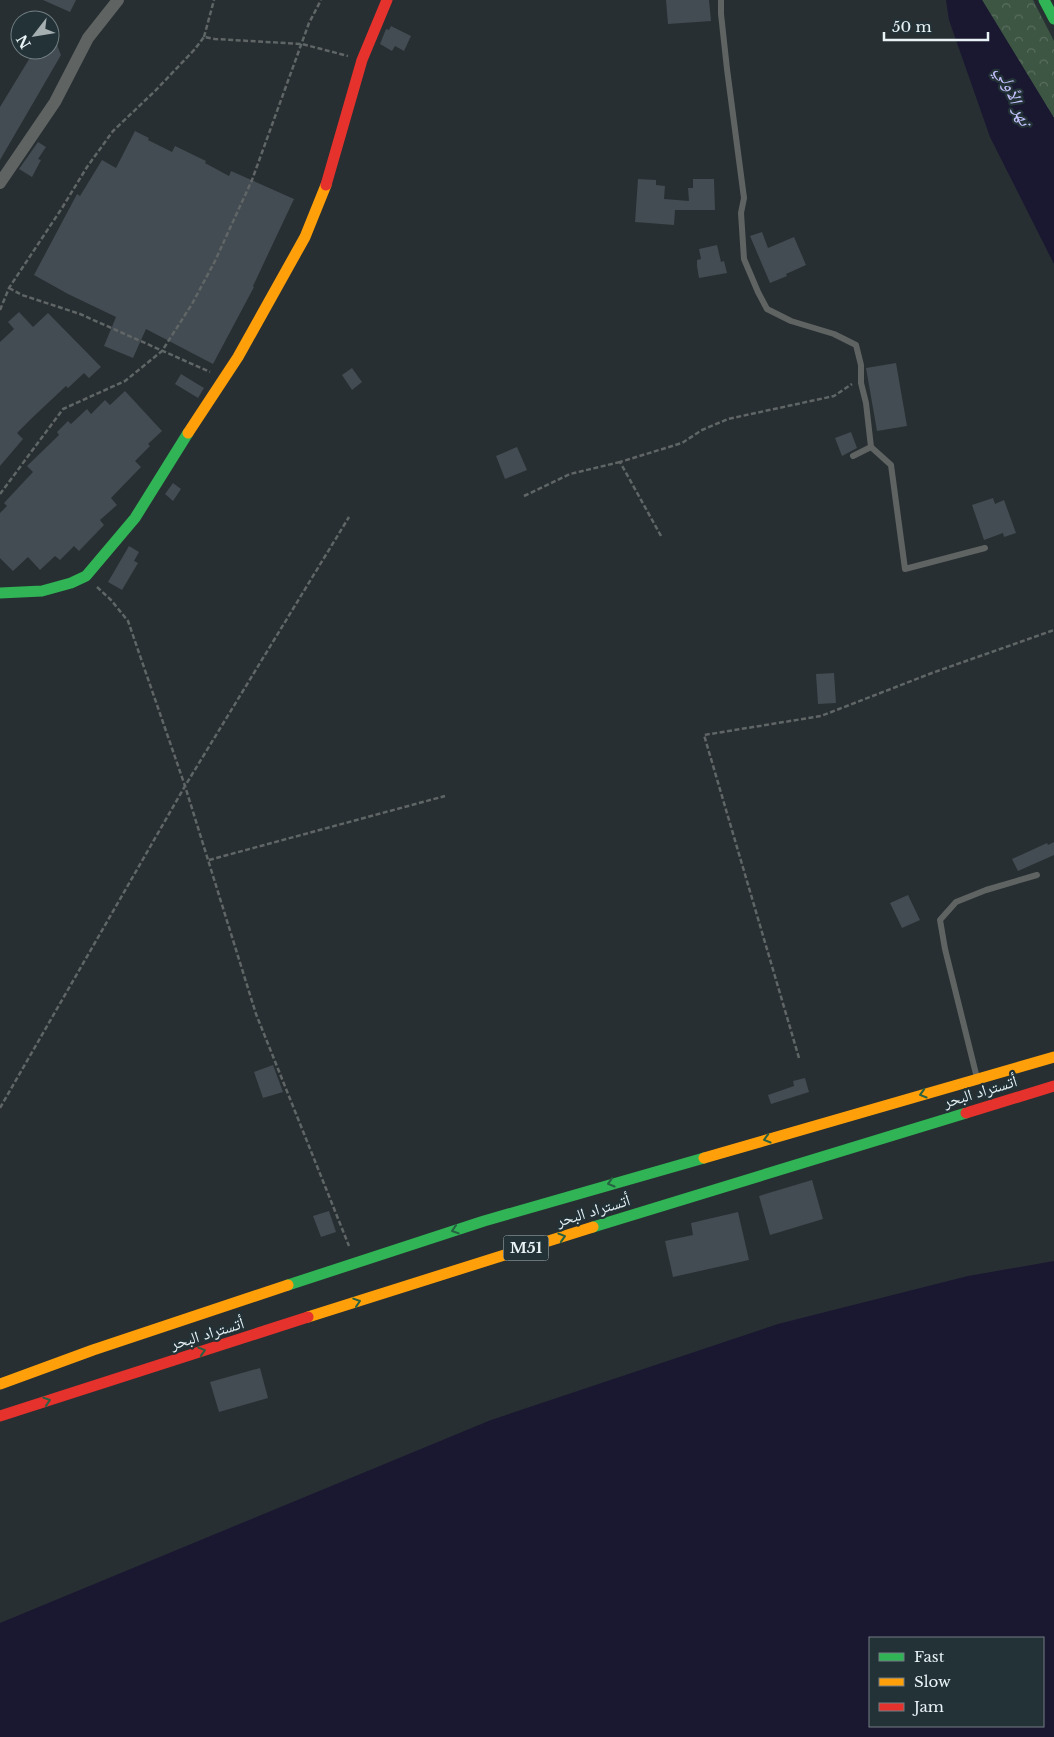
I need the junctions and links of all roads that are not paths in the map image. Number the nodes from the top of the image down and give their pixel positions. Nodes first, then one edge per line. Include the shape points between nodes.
1 (118, 0) edge
2 (387, 0) edge
3 (721, 0) edge
4 (1044, 0) edge
5 (1054, 19) edge
6 (0, 183) edge
7 (872, 447) junction
8 (853, 456) dead end
9 (985, 548) dead end
10 (0, 593) edge
11 (1037, 875) dead end
12 (1054, 1057) edge
13 (978, 1078) junction
14 (1054, 1086) edge
15 (493, 1218) junction
16 (502, 1232) dead end
17 (22, 1375) junction
18 (0, 1379) edge
19 (0, 1384) edge
20 (0, 1416) edge

1 - 6 street via 88,38 55,102
2 - 10 main road via 362,60 325,187 305,237 238,357 135,518 86,576 42,591
3 - 7 lane via 744,198 741,213 744,259 767,309 856,344
4 - 5 main road
7 - 8 lane
7 - 9 lane via 891,465 905,569
11 - 13 lane via 956,902 940,920
12 - 13 main road, أتستراد البحر / M51
13 -> 15 main road, أتستراد البحر / M51 via 526,1212
20 -> 14 main road, أتستراد البحر / M51 via 532,1241
15 - 16 main road
15 -> 17 main road, أتستراد البحر / M51
17 - 18 main road
17 - 19 main road, أتستراد البحر / M51

